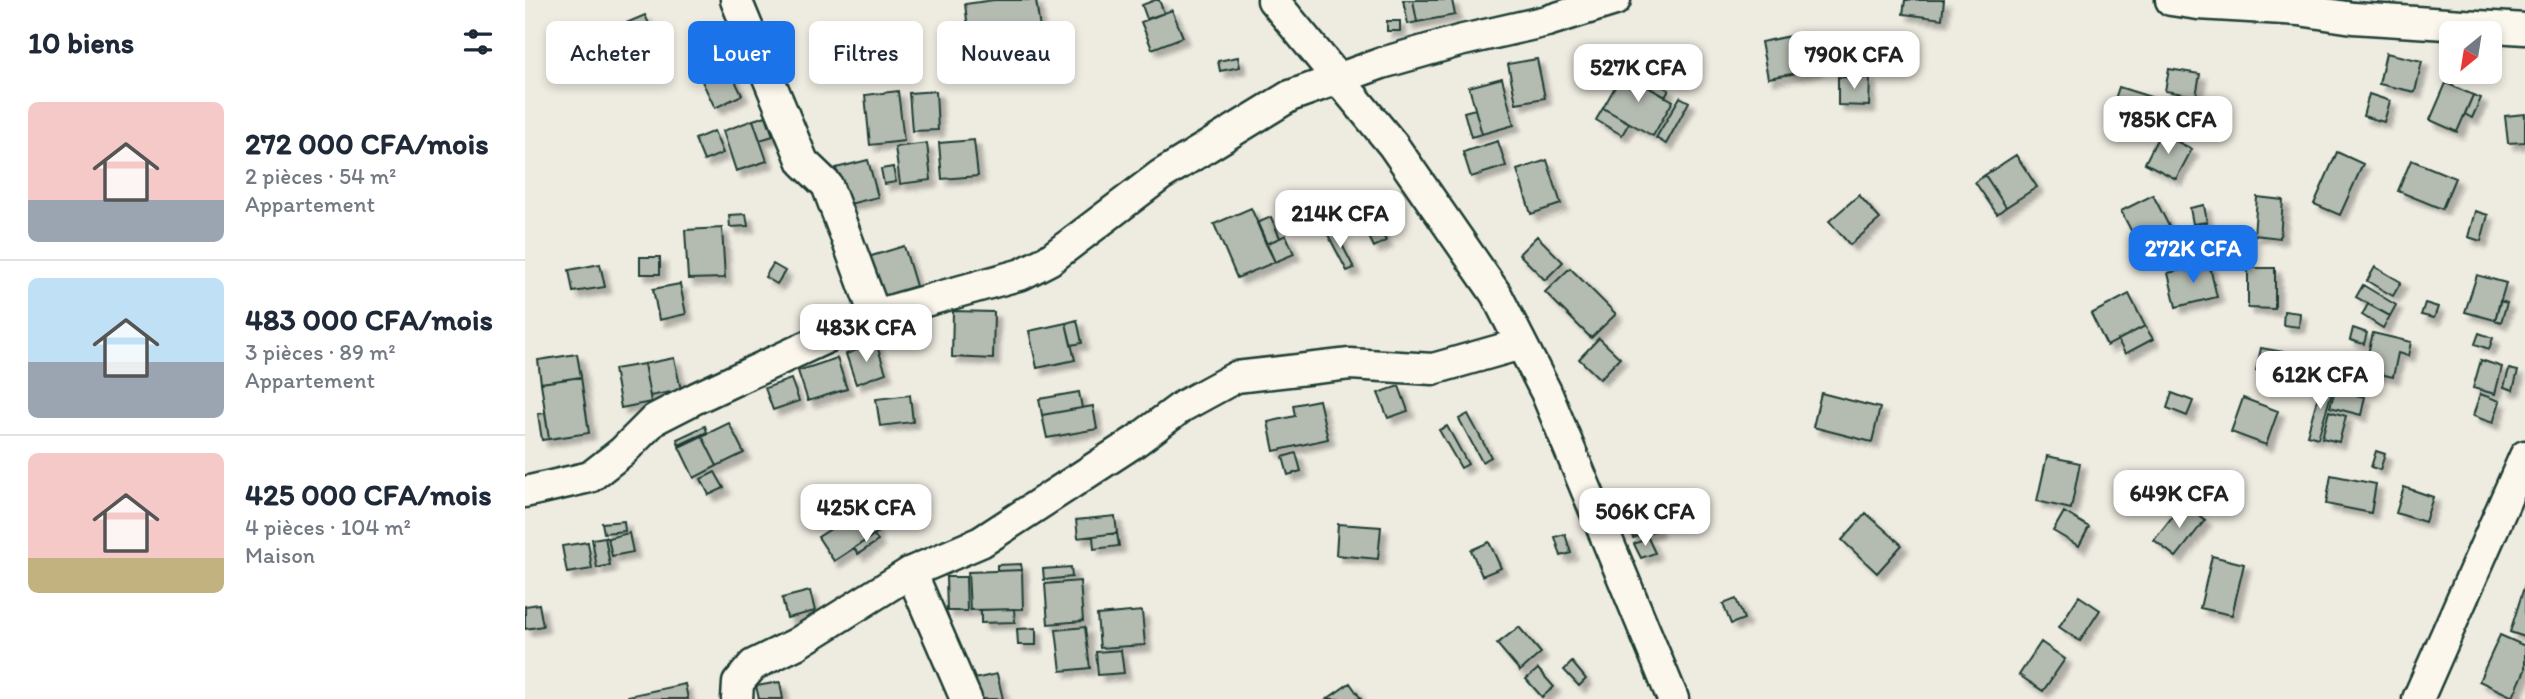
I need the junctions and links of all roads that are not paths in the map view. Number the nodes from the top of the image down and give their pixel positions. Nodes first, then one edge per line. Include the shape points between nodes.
1 (736, 0) edge
2 (1273, 0) edge
3 (1615, 0) edge
4 (2171, 0) edge
5 (2525, 29) edge
6 (1338, 77) junction
7 (875, 314) junction
8 (1521, 344) junction
9 (2525, 456) edge
10 (525, 492) edge
11 (911, 572) junction
12 (737, 699) edge
13 (966, 699) edge
14 (1673, 699) edge
15 (2418, 699) edge

1 - 7 street via 803,162 827,185
2 - 6 street
3 - 6 street
4 - 5 street
6 - 7 street via 1290,96 1246,121 1161,175 1049,260 1023,274
6 - 8 street via 1393,145 1496,295
7 - 10 street via 655,419 590,477
8 - 11 street via 1433,369 1350,364 1236,377 1183,406 981,542
8 - 14 street via 1546,392
9 - 15 street
11 - 12 street via 796,644 753,664 738,683
11 - 13 street

